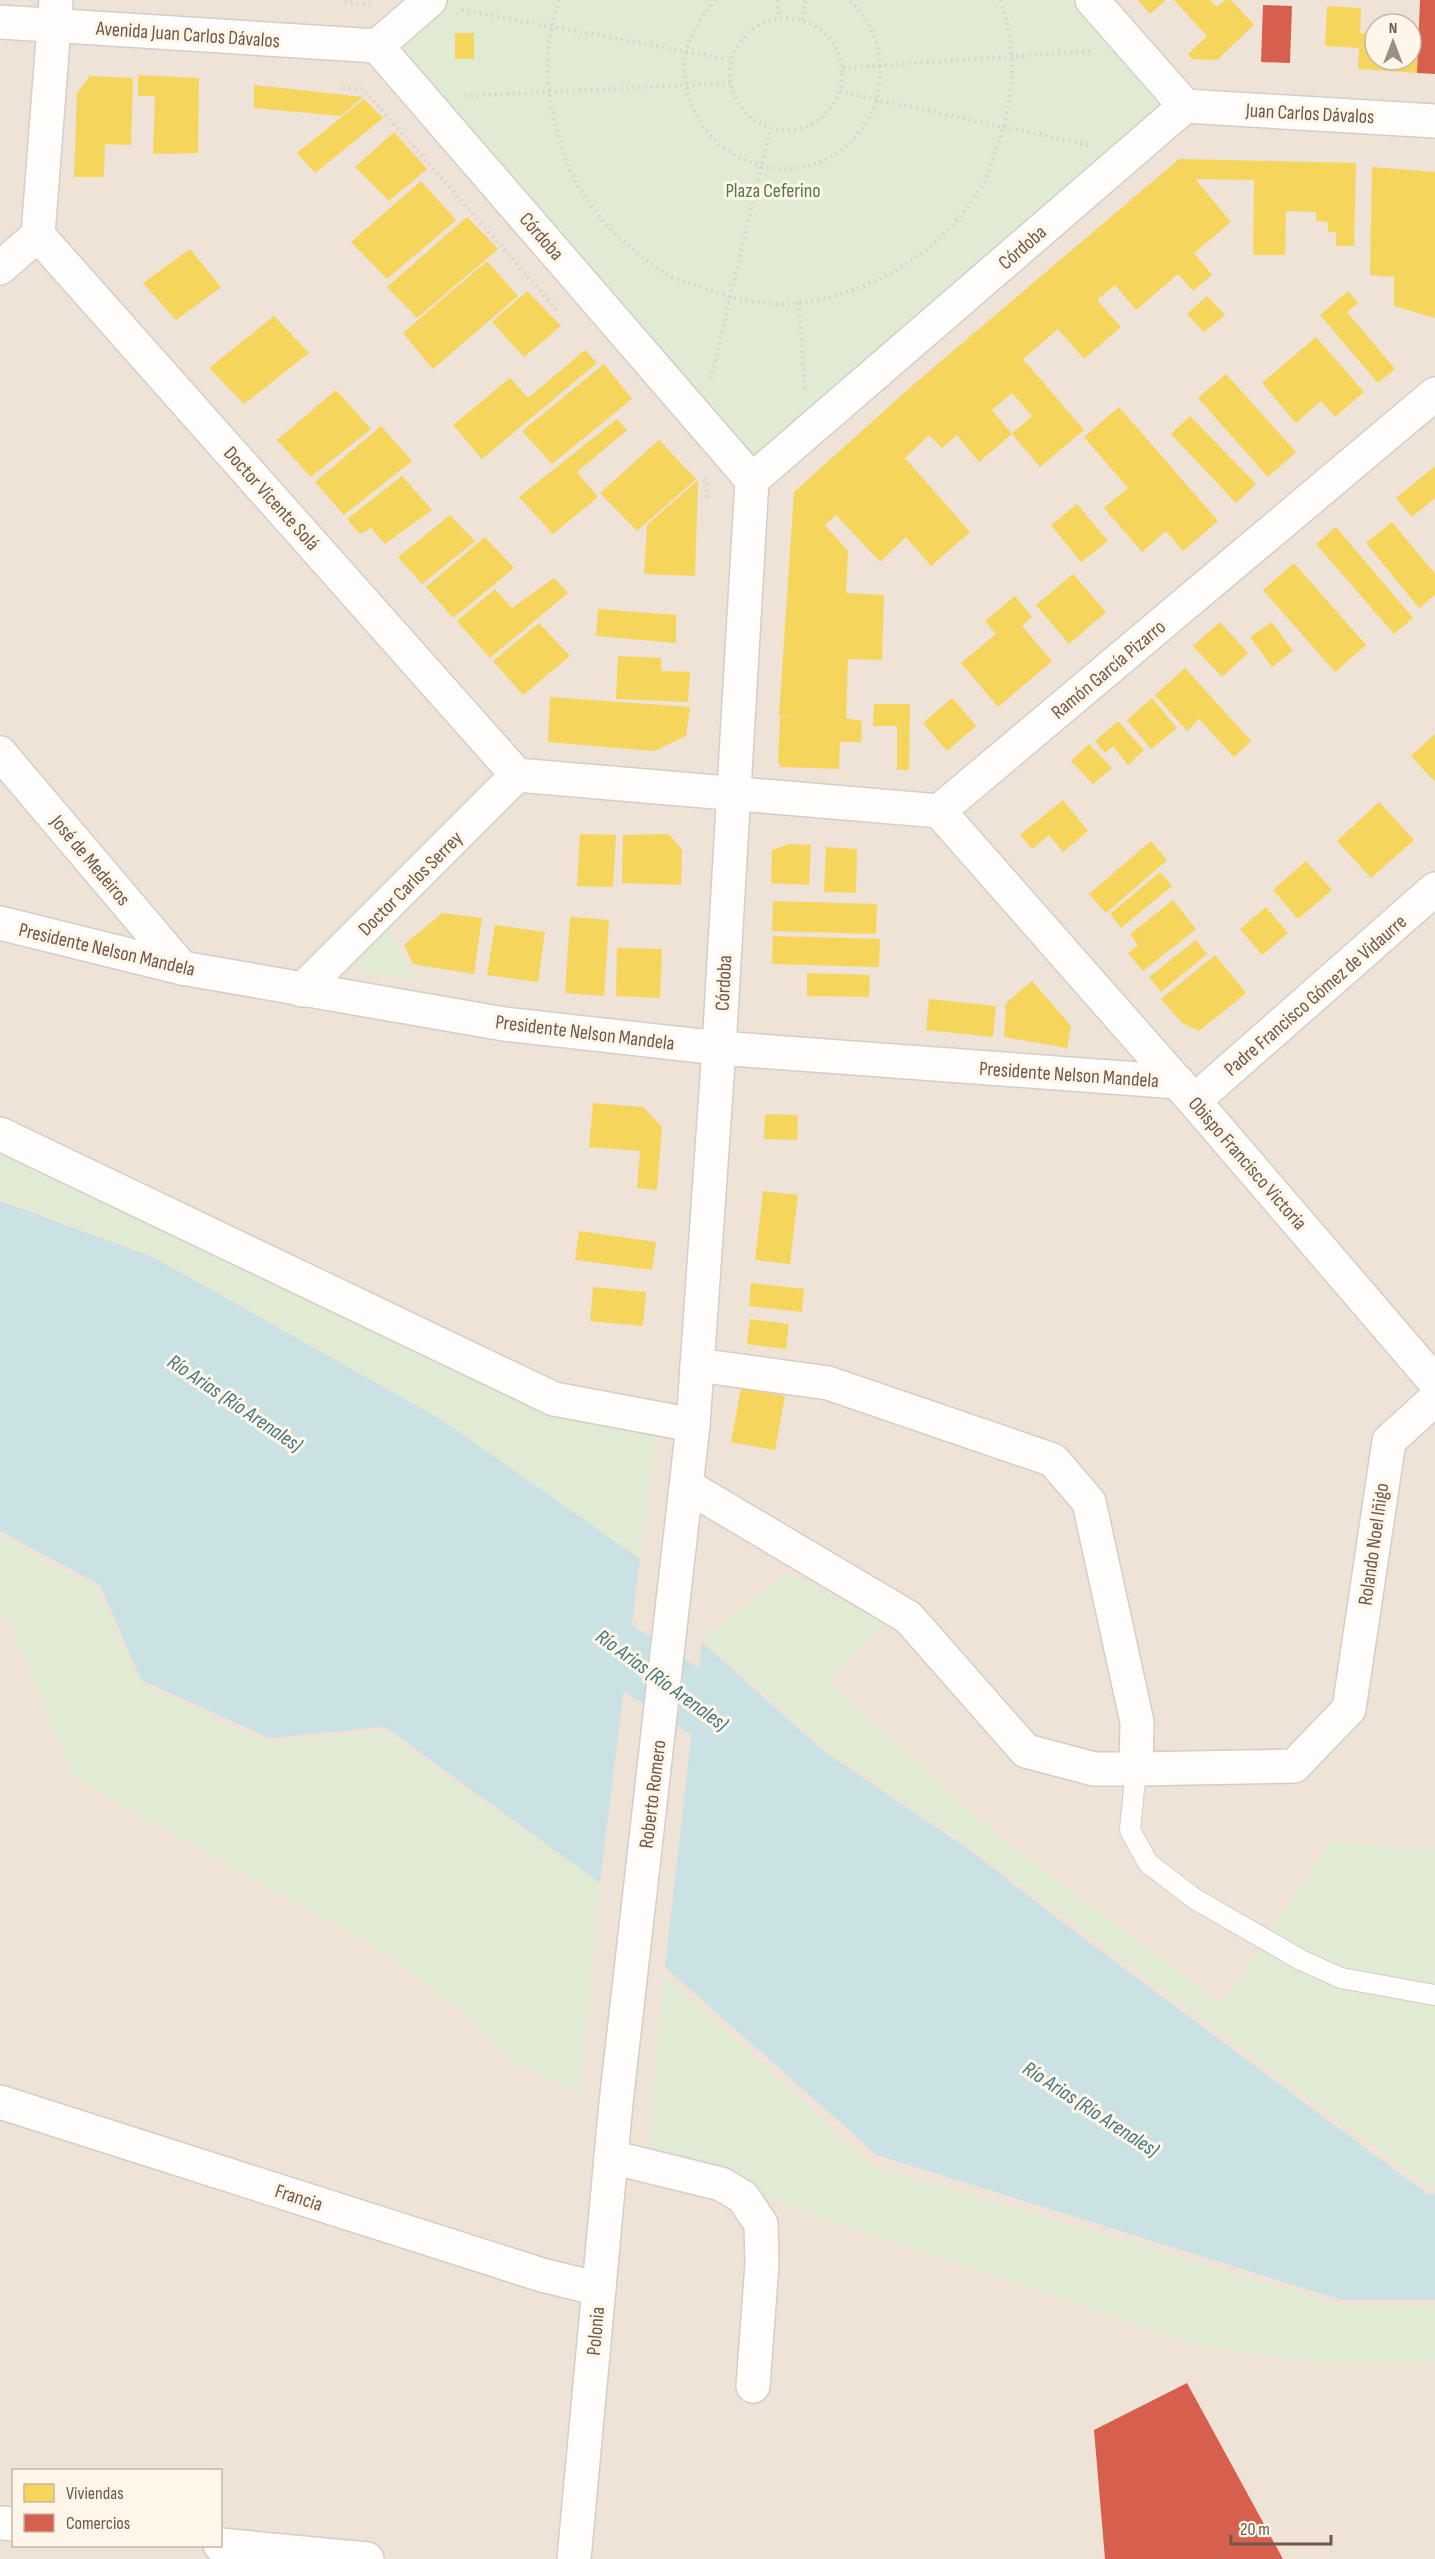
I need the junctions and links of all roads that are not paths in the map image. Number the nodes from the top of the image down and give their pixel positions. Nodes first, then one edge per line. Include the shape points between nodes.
1 (1092, 0) edge
2 (443, 4) edge
3 (55, 13) edge
4 (0, 22) edge
5 (377, 45) junction
6 (1185, 106) junction
7 (1435, 121) edge
8 (38, 235) junction
9 (0, 268) edge
10 (1435, 394) edge
11 (752, 480) junction
12 (0, 753) edge
13 (517, 775) junction
14 (734, 794) junction
15 (939, 811) junction
16 (1435, 889) edge
17 (0, 923) edge
18 (182, 968) junction
19 (302, 990) junction
20 (719, 1048) junction
21 (1186, 1092) junction
22 (0, 1134) edge
23 (698, 1365) junction
24 (1435, 1382) edge
25 (1435, 1399) edge
26 (693, 1425) junction
27 (687, 1486) junction
28 (1136, 1769) junction
29 (1434, 1995) edge
30 (0, 2102) edge
31 (616, 2103) joint
32 (611, 2157) junction
33 (598, 2289) junction
34 (753, 2386) dead end
35 (222, 2544) edge
36 (367, 2559) edge
37 (574, 2559) edge

1 - 6 street
2 - 5 street
3 - 4 street, Avenida Juan Carlos Dávalos
3 - 5 street, Avenida Juan Carlos Dávalos
3 - 8 street
5 - 11 street, Córdoba
6 - 7 street, Juan Carlos Dávalos
6 - 11 street, Córdoba
8 - 9 street
8 - 13 street, Doctor Vicente Solá
10 - 15 street, Ramón García Pizarro
11 - 14 street, Córdoba
12 - 18 street, José de Medeiros
13 - 14 street
13 - 19 street, Doctor Carlos Serrey
14 - 15 street
14 - 20 street, Córdoba
15 - 21 street, Obispo Francisco Victoria
16 - 21 street, Padre Francisco Gómez de Vidaurre
17 - 18 street, Presidente Nelson Mandela
18 - 19 street, Presidente Nelson Mandela
19 - 20 street, Presidente Nelson Mandela via 504,1024
20 - 21 street, Presidente Nelson Mandela
20 - 23 street, Córdoba
21 - 24 street, Obispo Francisco Victoria
22 - 26 street via 554,1399
23 - 26 street, Córdoba
23 - 28 street via 828,1383 1053,1460 1089,1502 1137,1722
25 - 28 street, Rolando Noel Iñigo via 1389,1441 1349,1709 1294,1766
26 - 27 street, Córdoba
27 - 28 street via 908,1617 1026,1751 1094,1769
27 - 31 street, Roberto Romero
28 - 29 lane via 1130,1830 1148,1863 1195,1899 1301,1960 1341,1978
30 - 33 street, Francia via 542,2275
31 - 32 street, Polonia
32 - 33 street, Polonia
32 - 34 street via 721,2184 743,2197 760,2224 762,2264
33 - 37 street, Polonia
35 - 36 street

